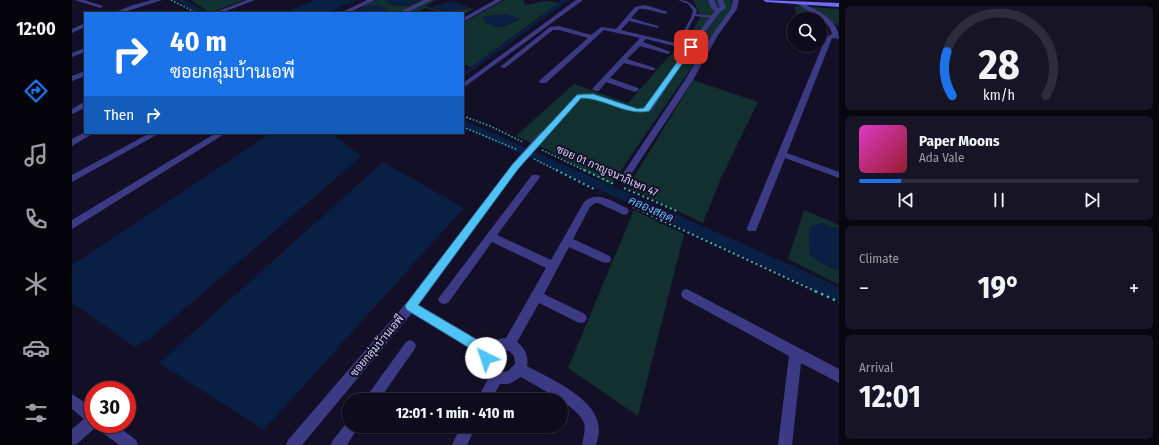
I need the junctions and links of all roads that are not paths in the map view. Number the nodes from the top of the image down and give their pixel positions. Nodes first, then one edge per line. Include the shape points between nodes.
1 (252, 0) edge
2 (372, 0) edge
3 (429, 0) edge
4 (499, 0) edge
5 (580, 0) edge
6 (680, 0) edge
7 (711, 0) edge
8 (720, 0) edge
9 (736, 0) edge
10 (766, 0) edge
11 (82, 1) edge
12 (158, 1) edge
13 (799, 3) junction
14 (839, 5) edge
15 (72, 6) edge
16 (100, 6) dead end
17 (119, 12) edge
18 (219, 12) edge
19 (344, 12) edge
20 (403, 12) edge
21 (665, 12) dead end
22 (716, 14) junction
23 (695, 15) junction
24 (464, 19) edge
25 (628, 19) junction
26 (84, 25) edge
27 (656, 27) dead end
28 (618, 30) junction
29 (72, 31) edge
30 (685, 32) dead end
31 (592, 37) junction
32 (644, 37) junction
33 (837, 37) edge
34 (638, 43) junction
35 (690, 48) junction
36 (84, 50) edge
37 (668, 52) dead end
38 (72, 55) edge
39 (623, 60) junction
40 (503, 67) dead end
41 (653, 69) dead end
42 (72, 71) edge
43 (84, 74) edge
44 (72, 79) edge
45 (606, 79) junction
46 (543, 81) dead end
47 (464, 85) edge
48 (596, 89) dead end
49 (636, 90) dead end
50 (84, 106) edge
51 (72, 112) edge
52 (88, 134) edge
53 (154, 134) edge
54 (216, 134) edge
55 (72, 143) edge
56 (782, 154) junction
57 (839, 175) edge
58 (535, 177) dead end
59 (72, 179) edge
60 (623, 184) road end
61 (625, 207) road end
62 (72, 225) edge
63 (752, 228) dead end
64 (491, 237) junction
65 (567, 241) junction
66 (606, 259) dead end
67 (553, 266) junction
68 (687, 294) dead end
69 (537, 296) junction
70 (444, 299) dead end
71 (411, 306) junction
72 (581, 318) dead end
73 (509, 345) junction
74 (410, 346) dead end
75 (487, 352) junction
76 (796, 353) junction
77 (519, 369) junction
78 (497, 376) junction
79 (839, 376) edge
80 (376, 393) edge
81 (488, 393) edge
82 (72, 401) edge
83 (84, 411) edge
84 (84, 427) edge
85 (115, 433) edge
86 (347, 433) edge
87 (465, 433) edge
88 (72, 439) edge
89 (130, 445) edge
90 (293, 445) edge
91 (338, 445) edge
92 (459, 445) edge
93 (589, 445) edge
94 (786, 445) edge

1 - 18 street
2 - 19 street
3 - 20 street
4 - 24 street
5 - 47 street
6 - 23 lane via 693,6
7 - 22 street
8 - 22 street, ซอยกลุ่มบ้านเอพี via 723,8
9 - 60 street via 734,9 715,35
10 - 13 main road
11 - 15 street
11 - 16 street
12 - 17 street
13 - 14 main road
13 - 33 street via 828,22 835,29
21 - 25 street via 641,7
22 - 23 lane
22 - 35 street, ซอยกลุ่มบ้านเอพี
23 - 30 lane
25 - 27 street
25 - 28 street
26 - 29 street
28 - 31 street via 603,28
28 - 32 street
31 - 40 street via 552,28
31 - 46 street
32 - 34 street
32 - 35 street
33 - 56 street via 829,37
34 - 37 street
34 - 39 street
35 - 71 street, ซอยกลุ่มบ้านเอพี, bridge via 647,110 638,111 593,96 580,96 515,167
36 - 38 street
39 - 41 street
39 - 45 street
42 - 43 street
43 - 44 street
45 - 48 street
45 - 49 street
50 - 51 street
52 - 55 street
53 - 59 street
54 - 62 street
56 - 57 street
56 - 63 street
58 - 64 street
61 - 65 street via 593,200
64 - 67 street
64 - 70 street
65 - 66 street
65 - 67 street
67 - 69 street
68 - 76 street
69 - 72 street
69 - 73 street
71 - 75 street
71 - 90 street, ซอยกลุ่มบ้านเอพี
73 - 75 street via 501,343
73 - 77 street via 520,355
74 - 80 street
75 - 78 street via 488,368
76 - 79 street
76 - 94 street
77 - 78 street via 514,376 508,378
77 - 93 street via 584,410 592,432
78 - 81 street
82 - 83 street
84 - 88 street
85 - 89 street
86 - 91 street
87 - 92 street

